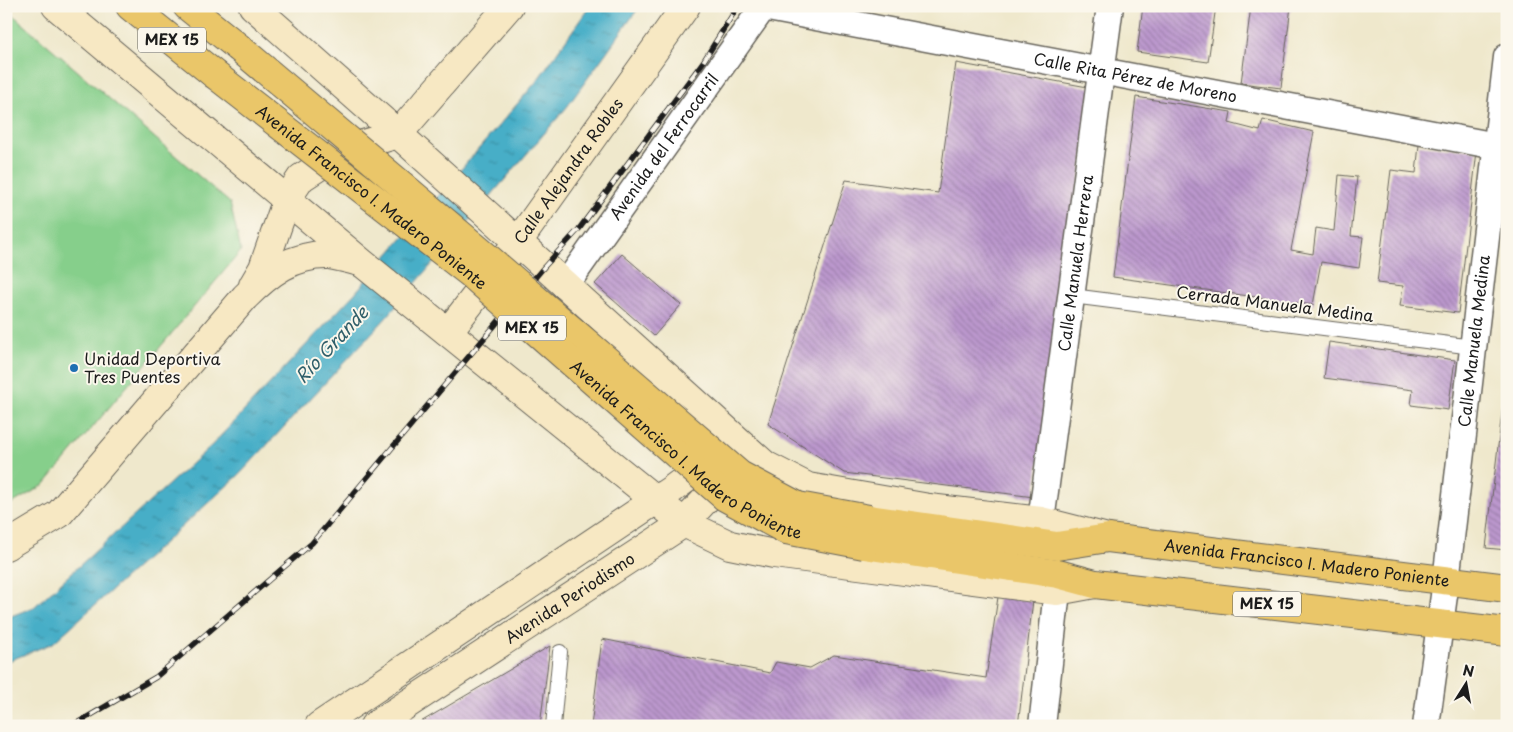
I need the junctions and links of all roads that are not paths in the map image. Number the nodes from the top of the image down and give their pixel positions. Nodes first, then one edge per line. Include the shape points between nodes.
1 (56, 6) edge
2 (130, 6) edge
3 (187, 6) edge
4 (253, 6) edge
5 (509, 6) edge
6 (686, 6) edge
7 (1110, 6) edge
8 (764, 7) edge
9 (1507, 58) edge
10 (1102, 72) junction
11 (398, 134) junction
12 (1502, 147) edge
13 (287, 199) junction
14 (517, 243) junction
15 (362, 262) junction
16 (565, 286) junction
17 (1072, 296) junction
18 (246, 297) junction
19 (448, 332) junction
20 (1473, 347) junction
21 (741, 444) junction
22 (656, 500) junction
23 (1042, 521) junction
24 (684, 523) junction
25 (866, 532) junction
26 (1108, 538) junction
27 (6, 546) edge
28 (1446, 581) junction
29 (1095, 584) junction
30 (1507, 588) edge
31 (1057, 591) junction
32 (1439, 625) junction
33 (1507, 632) edge
34 (560, 652) dead end
35 (319, 726) edge
36 (374, 726) edge
37 (552, 726) edge
38 (1042, 726) edge
39 (1426, 726) edge

1 - 13 main road
2 - 25 main road, Avenida Francisco I. Madero Poniente / MEX 15, bridge via 471,274 725,497 786,530
3 - 25 main road, Avenida Francisco I. Madero Poniente / MEX 15, bridge via 496,265 740,476 798,506
4 - 11 main road
5 - 11 main road
6 - 14 main road, Calle Alejandra Robles
7 - 10 street, Calle Manuela Herrera
8 - 10 street, Calle Rita Pérez de Moreno
8 - 16 street, Avenida del Ferrocarril
9 - 12 street, Calle Manuela Medina
10 - 12 street, Calle Rita Pérez de Moreno
10 - 17 street, Calle Manuela Herrera
11 - 13 main road via 346,150 302,178
11 - 14 main road, Avenida Francisco I. Madero Poniente
12 - 20 street, Calle Manuela Medina
13 - 15 main road
13 - 18 main road via 263,268
14 - 16 main road, Avenida Francisco I. Madero Poniente
14 - 19 main road, Calle Alejandra Robles
15 - 18 main road via 330,255 298,260 268,274
15 - 19 main road, Avenida Francisco I. Madero Poniente
16 - 21 main road, Avenida Francisco I. Madero Poniente
17 - 20 lane, Cerrada Manuela Medina
17 - 23 street, Calle Manuela Herrera
18 - 27 main road via 59,514
19 - 22 main road, Avenida Francisco I. Madero Poniente
20 - 28 street, Calle Manuela Medina
21 - 22 main road, Avenida Periodismo
21 - 23 main road, Avenida Francisco I. Madero Poniente via 766,466 808,487 929,508
21 - 24 main road, Avenida Periodismo via 728,478
22 - 24 main road, Avenida Francisco I. Madero Poniente
22 - 35 main road, Avenida Periodismo
23 - 26 main road, Avenida Francisco I. Madero Poniente
24 - 31 main road, Avenida Francisco I. Madero Poniente via 730,545 774,554
24 - 36 main road, Avenida Periodismo
25 - 26 main road, Avenida Francisco I. Madero Poniente / MEX 15 via 1058,546
25 - 29 main road, Avenida Francisco I. Madero Poniente / MEX 15
26 - 28 main road, Avenida Francisco I. Madero Poniente / MEX 15
28 - 30 main road, Avenida Francisco I. Madero Poniente / MEX 15
28 - 32 street, Calle Manuela Medina
29 - 31 main road, Avenida Francisco I. Madero Poniente
29 - 32 main road, Avenida Francisco I. Madero Poniente / MEX 15
31 - 38 street
32 - 33 main road, Avenida Francisco I. Madero Poniente / MEX 15
32 - 39 street, Calle Manuela Medina
34 - 37 lane

